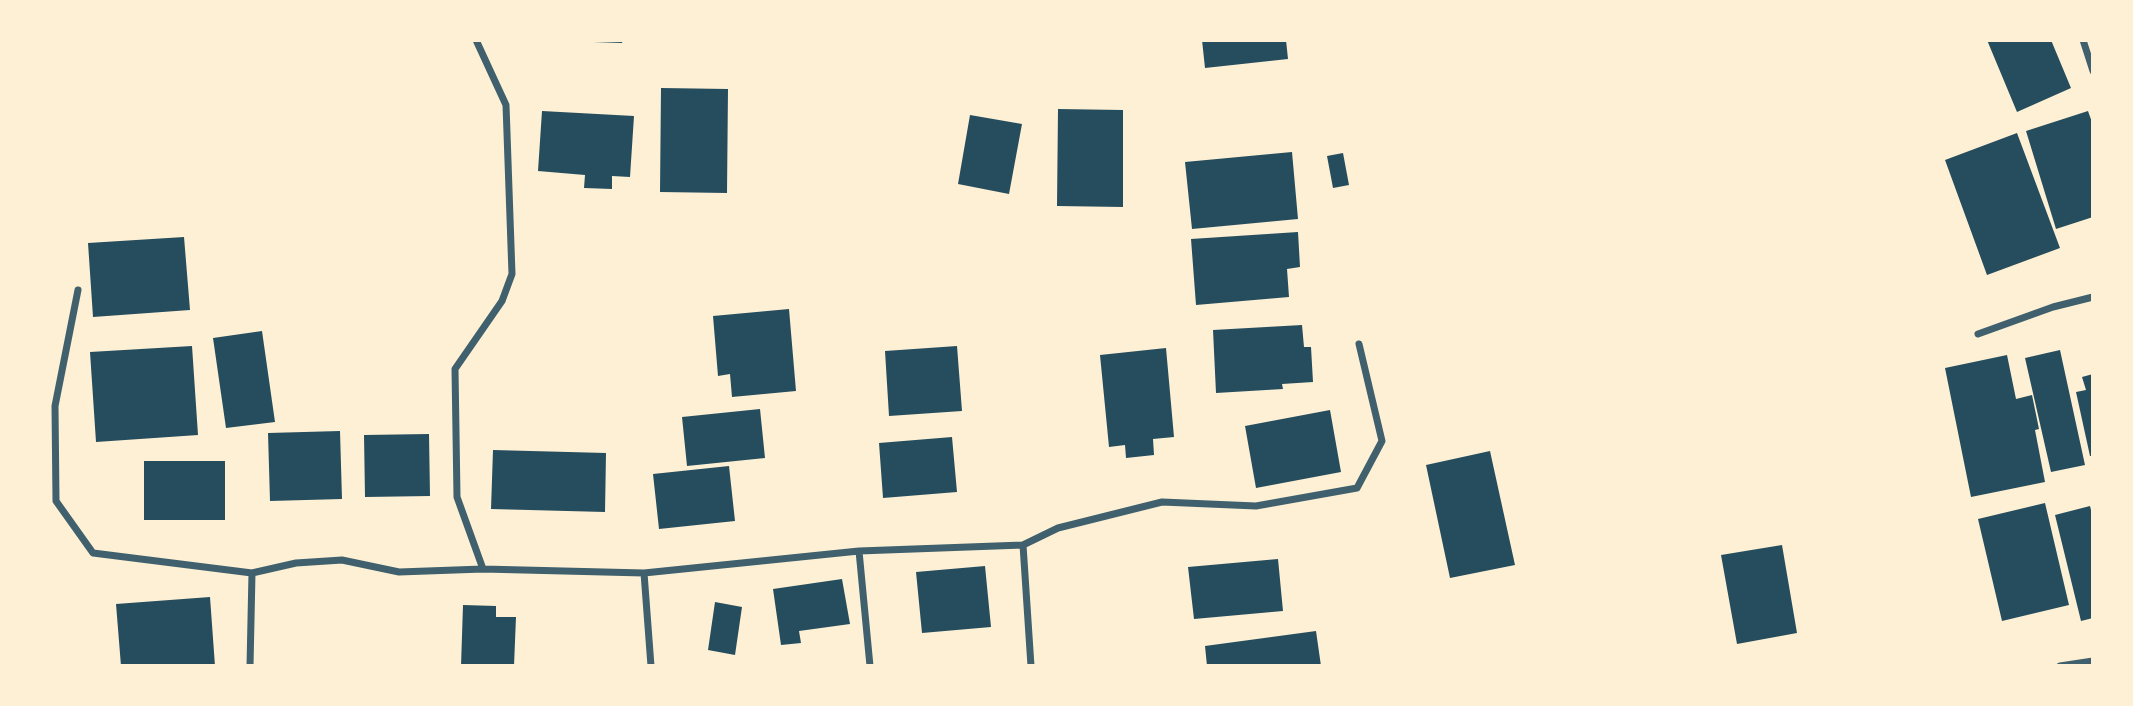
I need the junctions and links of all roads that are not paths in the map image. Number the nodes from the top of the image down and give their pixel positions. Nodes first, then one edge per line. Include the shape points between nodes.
1 (476, 40) edge
2 (2083, 40) edge
3 (2093, 71) edge
4 (78, 290) dead end
5 (2093, 297) edge
6 (1978, 334) dead end
7 (1359, 344) dead end
8 (1023, 545) junction
9 (859, 551) junction
10 (483, 569) junction
11 (252, 573) junction
12 (644, 573) junction
13 (2093, 661) edge
14 (250, 666) edge
15 (650, 666) edge
16 (870, 666) edge
17 (1031, 666) edge
18 (2060, 666) edge

1 - 10 street via 506,105 512,274 502,301 455,369 457,496
2 - 3 street
4 - 11 street via 55,407 56,501 93,553
5 - 6 street
7 - 8 street via 1382,441 1357,488 1256,506 1162,502 1058,528
8 - 9 street
8 - 17 street
9 - 12 street
9 - 16 street
10 - 11 street via 399,572 342,560 296,563
10 - 12 street
11 - 14 street
12 - 15 street
13 - 18 street

